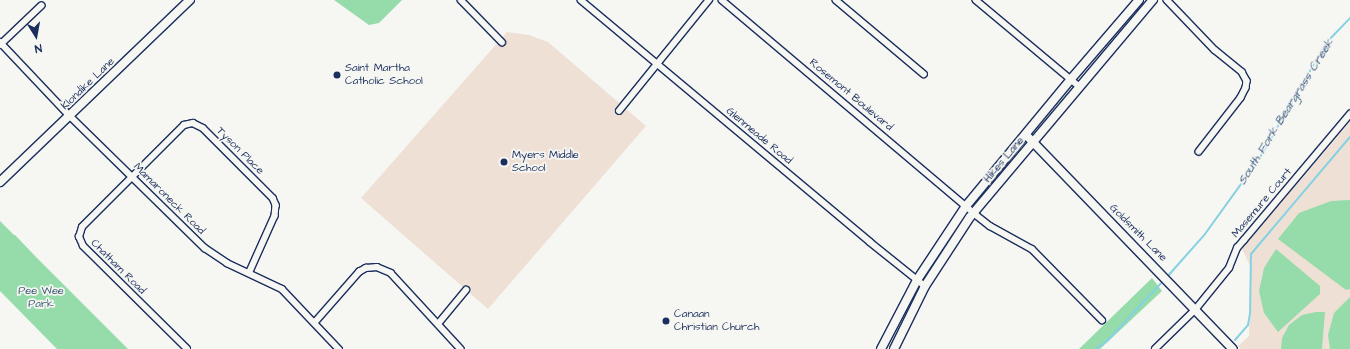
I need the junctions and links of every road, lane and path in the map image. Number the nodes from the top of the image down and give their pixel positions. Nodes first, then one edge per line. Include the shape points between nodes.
1 (190, 0) edge
2 (461, 0) edge
3 (581, 0) edge
4 (709, 0) edge
5 (722, 0) edge
6 (836, 0) edge
7 (976, 0) edge
8 (1139, 0) edge
9 (1153, 0) edge
10 (1167, 0) edge
11 (41, 6) dead end
12 (502, 42) dead end
13 (1, 44) edge
14 (657, 62) junction
15 (924, 74) dead end
16 (1071, 79) junction
17 (1080, 86) junction
18 (619, 111) dead end
19 (1350, 114) edge
20 (70, 116) junction
21 (1026, 134) junction
22 (1033, 142) junction
23 (1199, 152) dead end
24 (132, 176) junction
25 (0, 182) edge
26 (966, 206) junction
27 (974, 213) junction
28 (250, 272) junction
29 (917, 280) junction
30 (925, 286) junction
31 (466, 290) dead end
32 (1196, 310) junction
33 (1102, 320) dead end
34 (315, 322) junction
35 (438, 324) junction
36 (187, 349) edge
37 (339, 349) edge
38 (461, 349) edge
39 (881, 349) edge
40 (894, 349) edge
41 (1155, 349) edge
42 (1233, 349) edge

1 - 20 main road, Klondike Lane
2 - 12 street
3 - 14 street, Glenmeade Road
4 - 14 street
5 - 26 street, Rosemont Boulevard
6 - 15 street
7 - 16 street
8 - 16 main road, Hikes Lane
9 - 17 main road, Hikes Lane
10 - 23 street via 1215,50 1242,72 1247,81 1241,98
11 - 13 street
13 - 20 street, Mamaroneck Road
14 - 18 street
14 - 29 street, Glenmeade Road
16 - 17 street
16 - 21 main road, Hikes Lane
17 - 22 main road, Hikes Lane
19 - 32 street, Masemure Court via 1237,248 1230,268
20 - 24 street, Mamaroneck Road
20 - 25 main road, Klondike Lane
21 - 22 main road, Goldsmith Lane
21 - 26 main road, Hikes Lane
22 - 27 main road, Hikes Lane
22 - 32 main road, Goldsmith Lane
24 - 28 street, Mamaroneck Road via 204,248 227,263
24 - 28 street, Tyson Place via 182,126 193,123 203,128 267,191 276,205 274,220
24 - 36 street, Chatham Road via 82,227 80,242
26 - 27 street, Rosemont Boulevard
26 - 29 main road, Hikes Lane
27 - 30 main road, Hikes Lane
27 - 33 street, Rosemont Boulevard via 990,226 1032,249
28 - 34 street, Mamaroneck Road via 282,288
29 - 30 street, Glenmeade Road
29 - 39 main road, Hikes Lane
30 - 40 main road, Hikes Lane
31 - 35 street
32 - 41 street, Masemure Court
32 - 42 main road, Goldsmith Lane
34 - 35 street via 359,272 377,266 391,273
34 - 37 street, Mamaroneck Road
35 - 38 street

